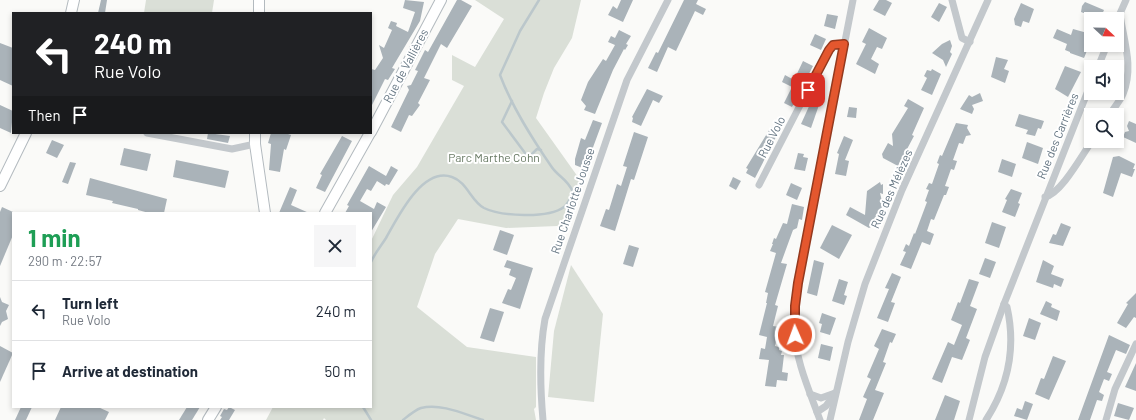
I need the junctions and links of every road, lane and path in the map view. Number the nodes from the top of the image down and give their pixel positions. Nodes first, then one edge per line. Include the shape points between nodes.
1 (74, 0) edge
2 (259, 0) edge
3 (441, 0) edge
4 (668, 0) edge
5 (853, 0) edge
6 (952, 0) edge
7 (988, 0) edge
8 (1126, 0) edge
9 (72, 12) edge
10 (259, 12) edge
11 (1121, 12) edge
12 (970, 42) junction
13 (1124, 43) edge
14 (844, 44) junction
15 (1084, 100) edge
16 (1114, 108) edge
17 (372, 130) edge
18 (26, 134) edge
19 (152, 134) edge
20 (255, 134) edge
21 (370, 134) edge
22 (254, 144) junction
23 (1087, 148) edge
24 (759, 185) dead end
25 (0, 186) edge
26 (1045, 197) junction
27 (265, 212) edge
28 (326, 212) edge
29 (1004, 304) junction
30 (1136, 344) edge
31 (835, 393) junction
32 (810, 394) junction
33 (215, 408) edge
34 (817, 412) junction
35 (208, 420) edge
36 (543, 420) edge
37 (820, 420) edge
38 (830, 420) edge
39 (969, 420) edge
40 (986, 420) edge
41 (1106, 420) edge

1 - 9 main road
2 - 10 main road
3 - 17 main road, Rue de Vallières
4 - 36 street, Rue Charlotte Jousse via 627,80 545,319 541,357
5 - 14 street
6 - 12 street via 962,38
7 - 12 street, Rue des Mélèzes
8 - 11 street
12 - 31 street, Rue des Mélèzes via 882,239 865,284
13 - 16 street via 1128,60 1127,77 1123,94
14 - 24 street, Rue Volo via 833,45 829,50
14 - 32 street via 795,306 796,344
15 - 26 street, Rue des Carrières
18 - 25 main road
19 - 22 street via 232,150
20 - 22 main road
21 - 28 main road, Rue de Vallières
22 - 27 main road
23 - 26 street, Rue des Carrières via 1058,189
26 - 29 street, Rue des Carrières
29 - 39 street, Rue des Carrières via 985,357
29 - 40 street via 1007,307 1012,338 1009,364 1003,386
30 - 41 street via 1115,389
31 - 32 street via 821,398
31 - 34 street, Rue des Mélèzes via 826,406
31 - 38 street, Rue des Mélèzes via 834,410
32 - 34 street
33 - 35 main road
34 - 37 street

